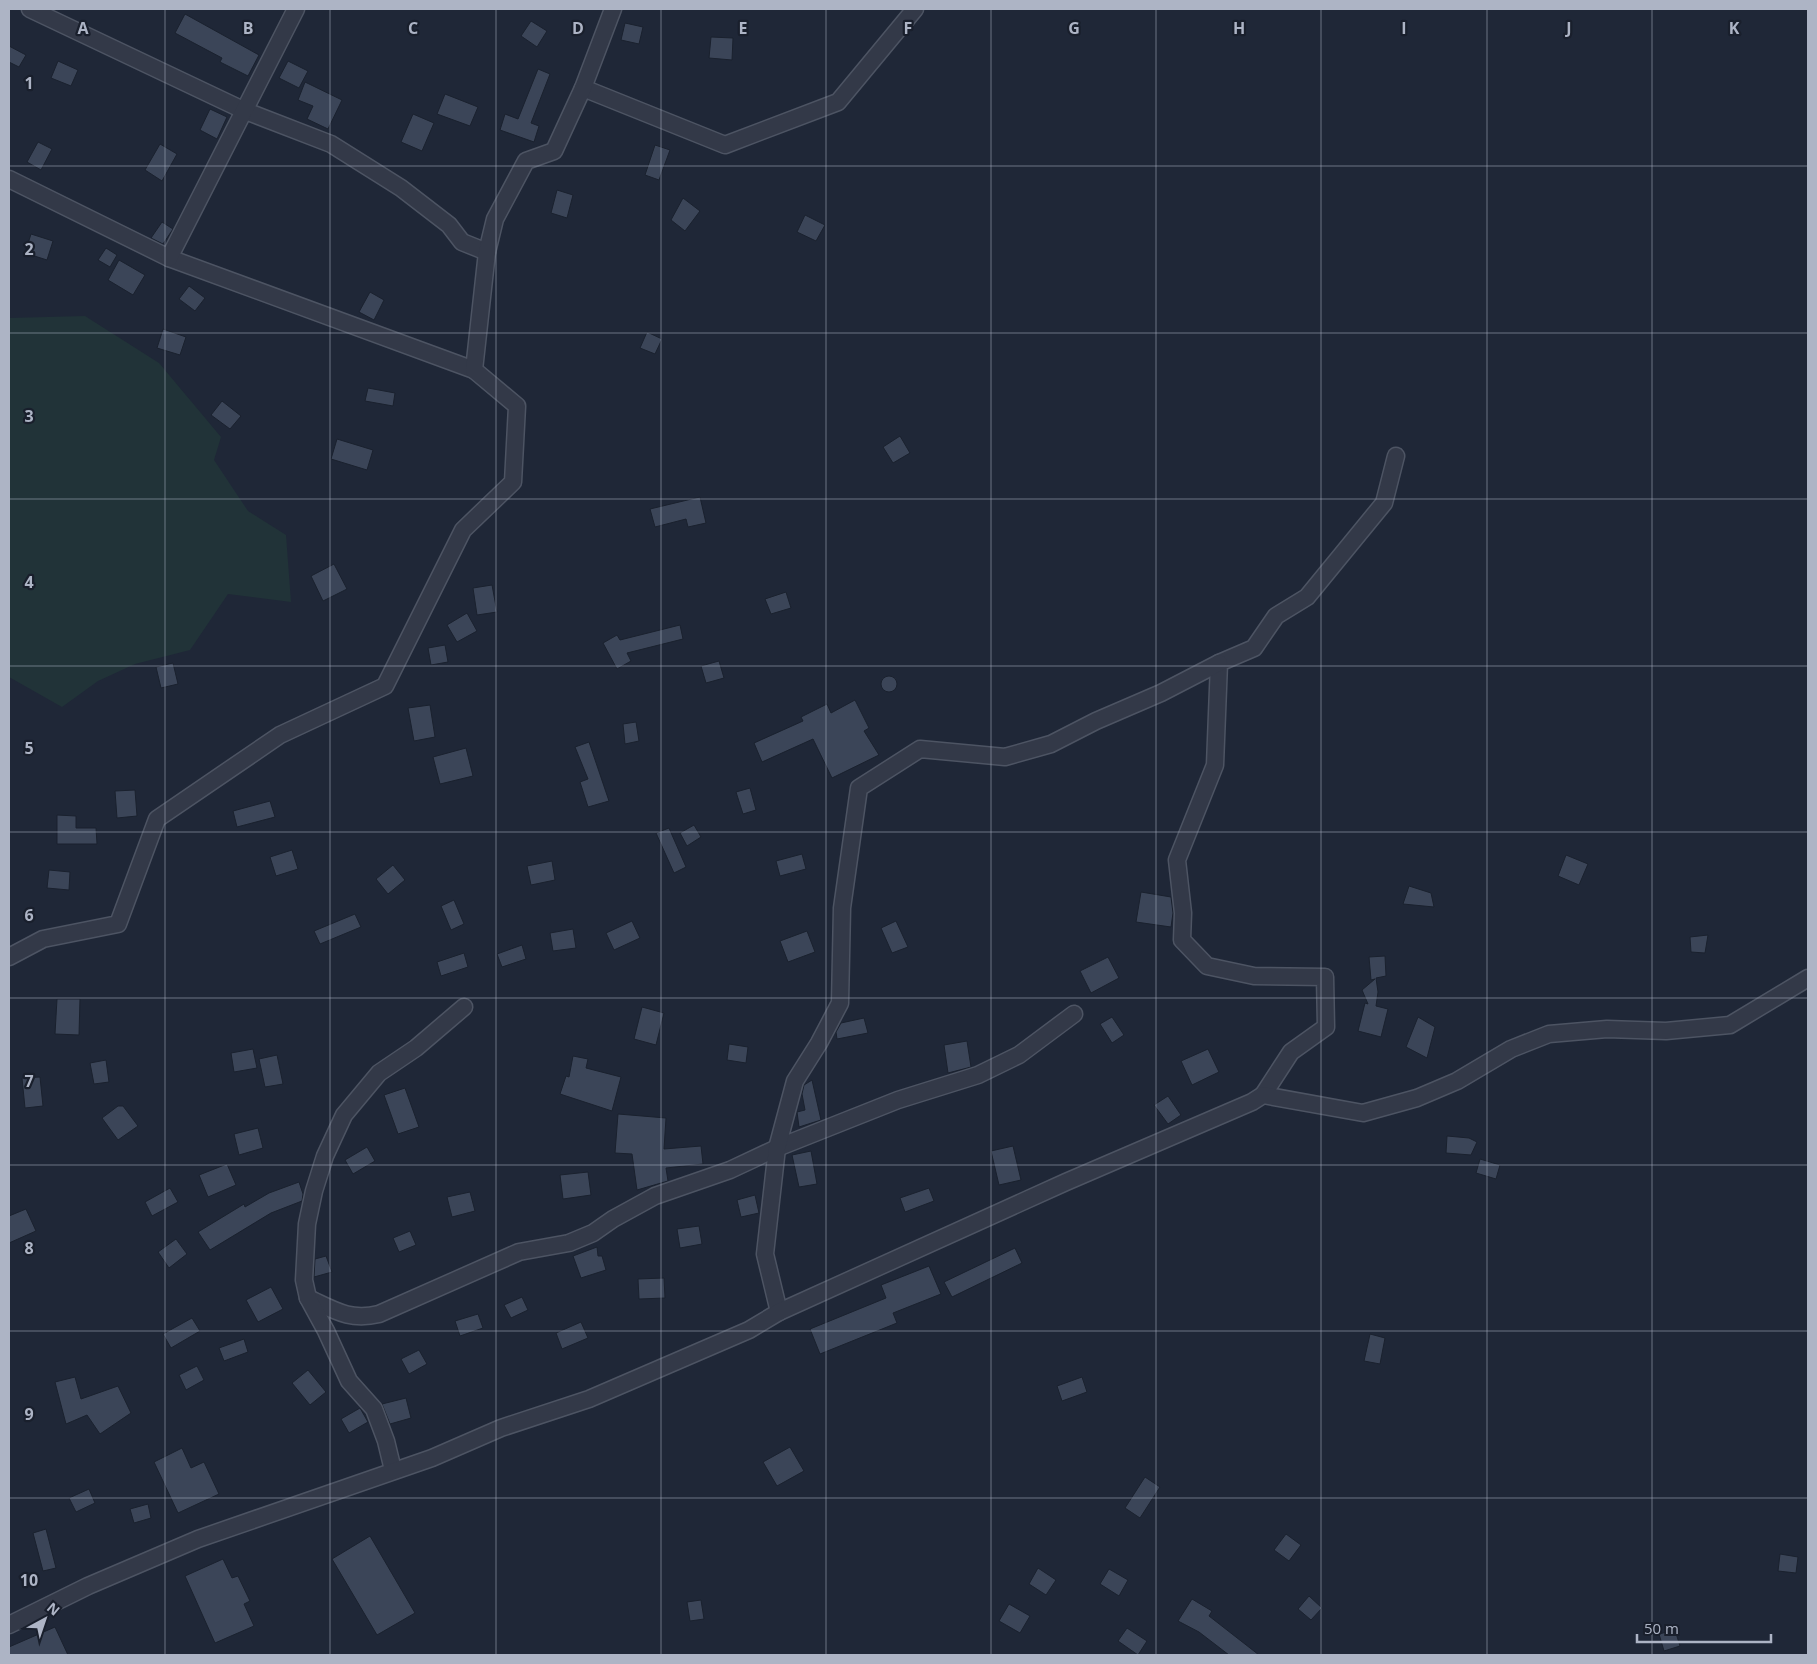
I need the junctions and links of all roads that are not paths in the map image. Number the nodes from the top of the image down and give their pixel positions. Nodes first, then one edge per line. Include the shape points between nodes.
1 (30, 9) edge
2 (296, 9) edge
3 (613, 9) edge
4 (915, 9) edge
5 (582, 88) junction
6 (243, 110) junction
7 (9, 179) edge
8 (487, 252) junction
9 (169, 258) junction
10 (474, 370) junction
11 (1396, 456) dead end
12 (1219, 663) junction
13 (9, 957) edge
14 (1808, 978) edge
15 (464, 1007) dead end
16 (1074, 1014) dead end
17 (1263, 1094) junction
18 (777, 1148) junction
19 (308, 1298) junction
20 (779, 1312) junction
21 (393, 1470) junction
22 (9, 1625) edge

1 - 6 street
2 - 6 street
3 - 5 street
4 - 5 street via 838,102 725,145
5 - 8 street via 554,151 526,161 495,219
6 - 8 street via 331,144 401,188 449,225 462,242
6 - 9 street
7 - 9 street
8 - 10 street
9 - 10 street
10 - 13 street via 517,406 513,482 463,530 385,686 280,735 157,818 118,924 43,939
11 - 12 street via 1384,503 1307,597 1276,616 1254,648
12 - 17 street via 1215,765 1177,860 1183,913 1182,940 1207,966 1254,976 1324,977 1326,1027 1291,1052
12 - 18 street via 1051,744 1005,757 920,749 859,788 842,908 840,1003 820,1043 795,1081
14 - 17 street via 1730,1025 1666,1031 1607,1029 1549,1034 1511,1049 1457,1081 1417,1098 1363,1114
15 - 19 street via 416,1048 379,1073 344,1115 325,1156 314,1191 304,1256
16 - 18 street via 1019,1055 978,1075 898,1100
17 - 20 street via 1252,1102
18 - 19 street via 730,1170 655,1196 593,1233 569,1243 519,1252 379,1314 347,1316
18 - 20 street via 765,1254
19 - 21 street via 349,1381 374,1409
20 - 21 street via 749,1330 589,1399 501,1428 432,1458
21 - 22 street via 198,1539 88,1586

